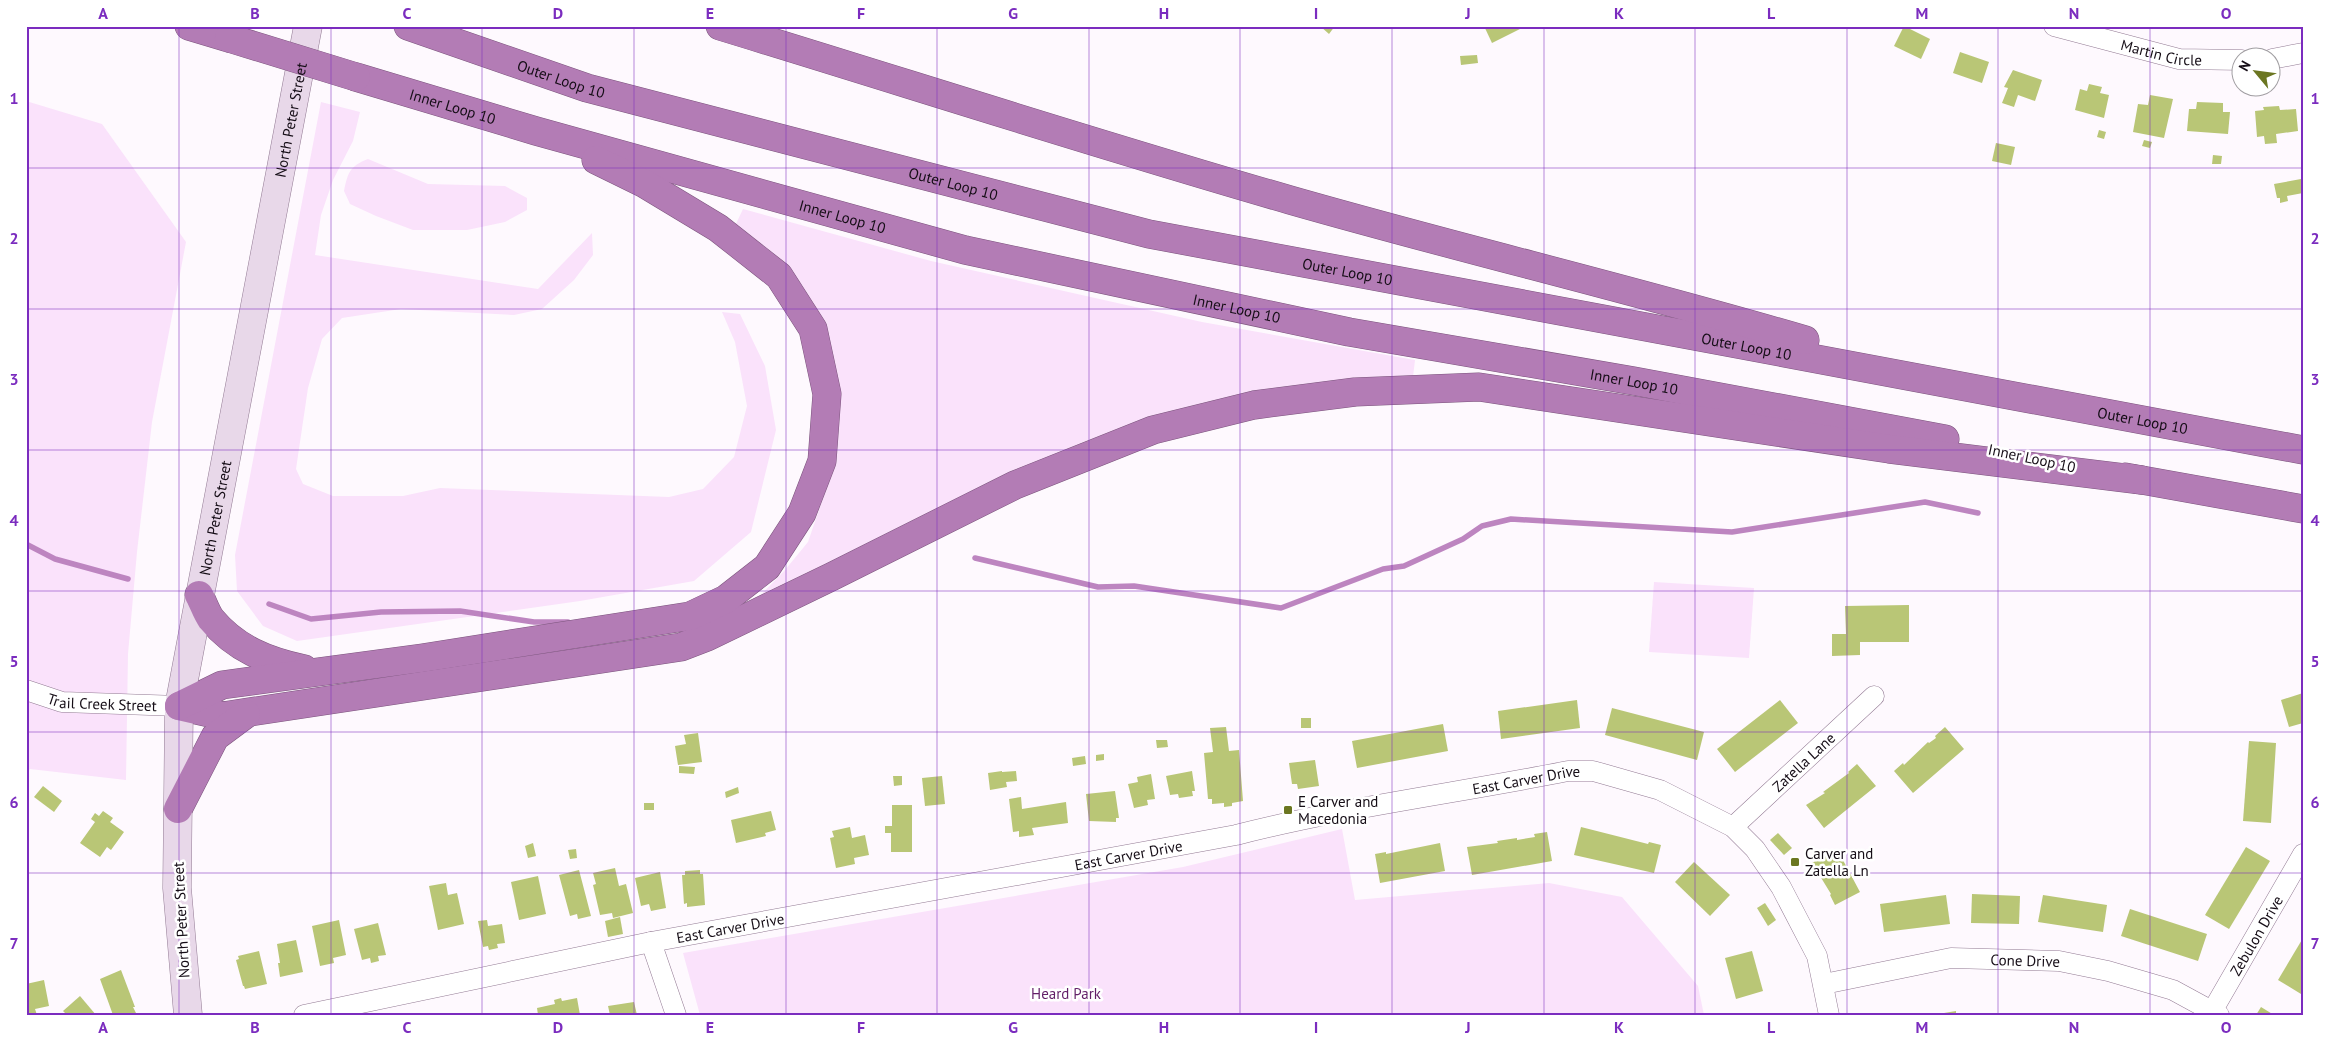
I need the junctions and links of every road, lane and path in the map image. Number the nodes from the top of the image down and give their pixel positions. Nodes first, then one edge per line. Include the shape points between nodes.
1 (189, 26) edge
2 (308, 26) edge
3 (408, 26) edge
4 (720, 26) edge
5 (2054, 26) edge
6 (2303, 53) edge
7 (2282, 57) edge
8 (2232, 60) edge
9 (536, 131) junction
10 (1975, 390) junction
11 (2303, 450) edge
12 (2141, 480) junction
13 (2303, 509) edge
14 (199, 595) junction
15 (318, 672) junction
16 (26, 690) edge
17 (1874, 696) dead end
18 (179, 706) junction
19 (246, 714) junction
20 (178, 809) junction
21 (1733, 827) junction
22 (2303, 854) edge
23 (651, 942) junction
24 (1824, 984) junction
25 (2214, 1013) edge
26 (188, 1015) edge
27 (304, 1015) edge
28 (676, 1015) edge
29 (1829, 1015) edge

1 - 9 highway, Inner Loop 10, bridge
2 - 14 street, North Peter Street
3 - 10 highway, Outer Loop 10 via 587,88 1149,234 1846,363
4 - 10 highway via 1289,200 1704,310
5 - 8 street, Martin Circle via 2179,59
6 - 7 street
9 - 12 highway, Inner Loop 10 via 965,250 1349,332 1889,428
9 - 15 highway via 645,184 718,228 780,276 813,329 827,394 822,461 802,513 766,567 726,600 690,616
10 - 11 highway, Outer Loop 10
12 - 13 highway, Inner Loop 10
12 - 19 highway via 1889,449 1479,387 1355,392 1254,405 1153,430 1015,485 831,577 681,646
14 - 15 highway via 210,618 240,646 274,662
14 - 18 street, North Peter Street
15 - 18 highway via 222,685
16 - 18 street, Trail Creek Street via 62,702
17 - 21 street, Zatella Lane
18 - 19 highway via 223,716
18 - 20 street, North Peter Street
19 - 20 highway via 215,737
20 - 26 street, North Peter Street via 177,888
21 - 23 street, East Carver Drive via 1660,790 1593,771 1568,771 1305,817 1236,835
21 - 24 street, East Carver Drive via 1755,849 1781,887 1817,956
22 - 25 street, Zebulon Drive
23 - 27 street, East Carver Drive
23 - 28 street
24 - 25 street, Cone Drive via 1951,958 2059,961 2173,990
24 - 29 street, East Carver Drive

